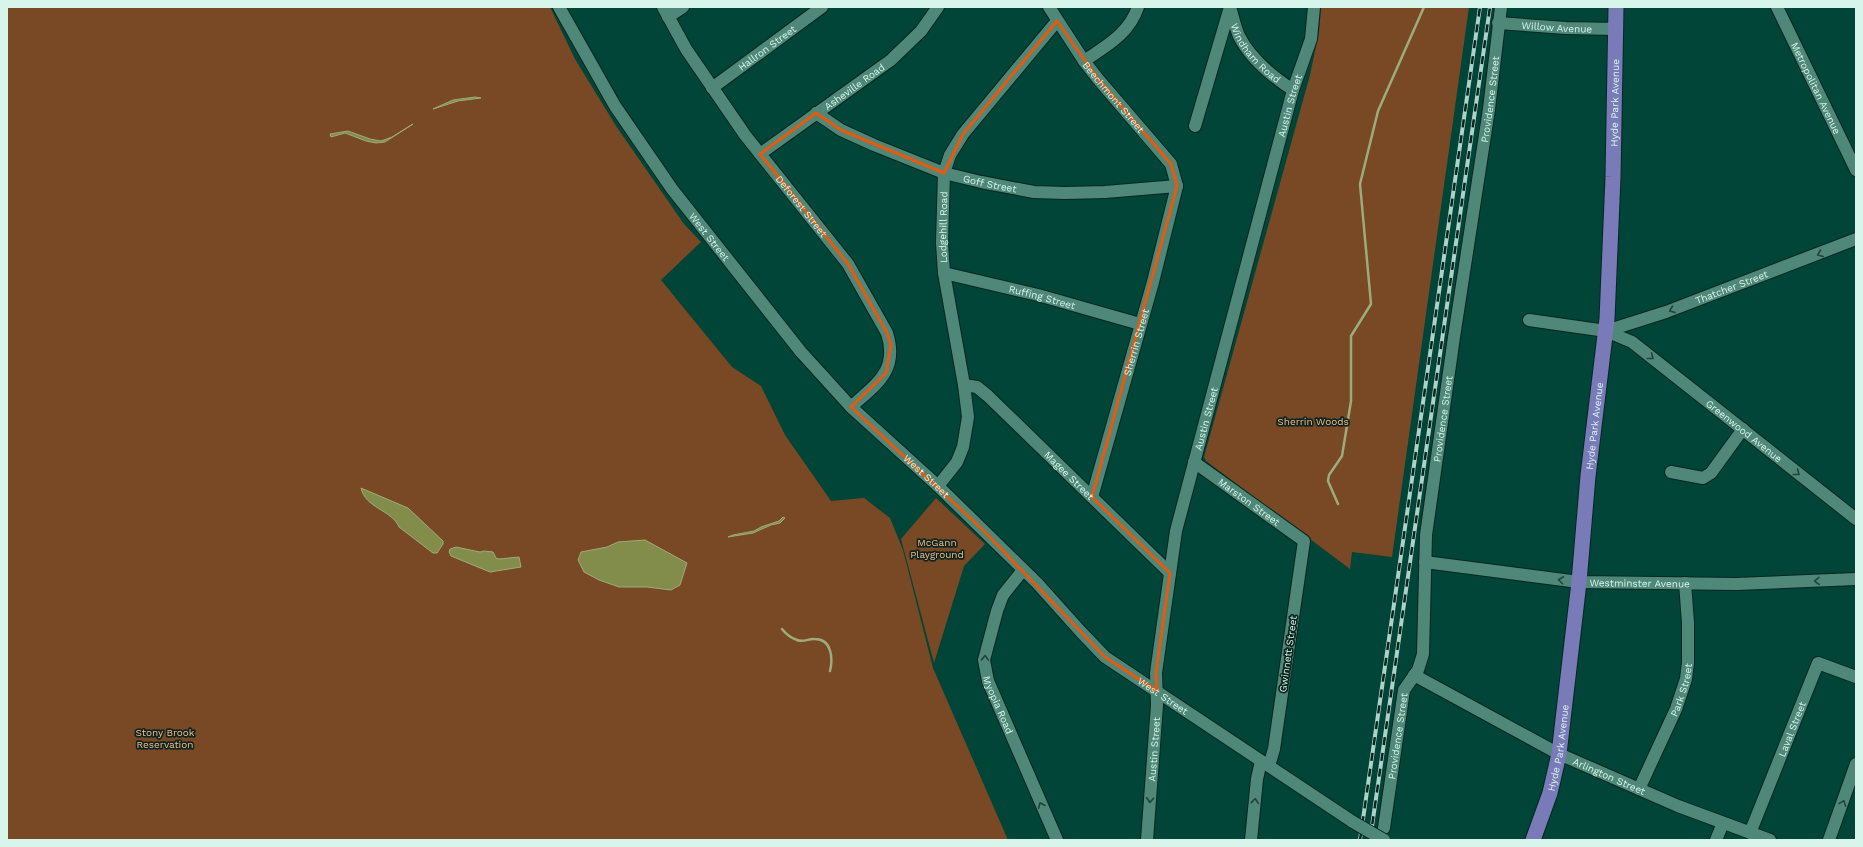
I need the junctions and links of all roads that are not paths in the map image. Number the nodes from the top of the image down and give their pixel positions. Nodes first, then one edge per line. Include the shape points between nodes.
1 (683, 7) edge
2 (822, 7) edge
3 (938, 7) edge
4 (1049, 7) edge
5 (1138, 7) edge
6 (1230, 7) edge
7 (1314, 7) edge
8 (1501, 7) edge
9 (1616, 7) edge
10 (1777, 7) edge
11 (561, 12) edge
12 (665, 12) edge
13 (1057, 20) junction
14 (1498, 23) junction
15 (1616, 29) junction
16 (1084, 61) junction
17 (712, 88) junction
18 (1293, 90) junction
19 (816, 113) junction
20 (1195, 126) dead end
21 (760, 154) junction
22 (1856, 170) edge
23 (944, 173) junction
24 (1178, 186) junction
25 (1856, 239) edge
26 (944, 273) junction
27 (1529, 320) dead end
28 (1635, 322) junction
29 (1140, 324) junction
30 (1606, 331) junction
31 (1632, 342) junction
32 (964, 385) junction
33 (851, 407) junction
34 (1743, 429) junction
35 (1194, 462) junction
36 (1671, 472) dead end
37 (938, 486) junction
38 (1092, 497) junction
39 (1856, 519) edge
40 (1304, 541) joint
41 (1425, 562) junction
42 (1023, 570) junction
43 (1170, 573) junction
44 (1856, 579) edge
45 (1579, 582) junction
46 (1685, 583) junction
47 (1414, 675) junction
48 (1856, 677) edge
49 (1157, 692) junction
50 (1559, 754) junction
51 (1265, 764) junction
52 (1856, 764) edge
53 (1639, 789) junction
54 (1723, 823) junction
55 (1750, 833) junction
56 (1384, 834) edge
57 (1057, 840) edge
58 (1147, 840) edge
59 (1251, 840) edge
60 (1533, 840) edge
61 (1716, 840) edge
62 (1770, 840) edge
63 (1829, 840) edge

1 - 12 street
2 - 17 street, Hallron Street
3 - 19 street, Asheville Road via 921,31 891,60
4 - 13 street, Beechmont Street
5 - 16 street via 1134,20 1117,38
6 - 18 street, Windham Road via 1236,29 1246,48
6 - 20 street
7 - 18 street, Austin Street via 1311,38
8 - 14 street, Providence Street
9 - 15 main road, Hyde Park Avenue
10 - 22 street, Metropolitan Avenue
11 - 33 street, West Street via 615,106 672,188 801,352
12 - 17 street, Deforest Street
13 - 16 street, Beechmont Street
13 - 23 street, Lodgehill Road via 963,134 950,155
14 - 15 street, Willow Avenue
14 - 41 street, Providence Street via 1488,116 1426,535
15 - 30 main road, Hyde Park Avenue via 1611,261
16 - 24 street, Beechmont Street via 1171,164
17 - 21 street, Deforest Street
18 - 35 street, Austin Street
19 - 21 street, Asheville Road
19 - 23 street, Goff Street via 841,130
21 - 33 street, Deforest Street via 848,264 887,333 891,345 886,373
23 - 24 street, Goff Street via 1034,192 1105,192
23 - 26 street, Lodgehill Road
24 - 29 street, Sherrin Street
25 -> 28 street, Thatcher Street
26 - 29 street, Ruffing Street via 1038,295
26 - 32 street, Lodgehill Road
27 - 30 street, Greenwood Avenue
28 - 30 street, Thatcher Street
28 - 31 street
29 - 38 street, Sherrin Street
30 - 31 street, Greenwood Avenue
30 - 45 main road, Hyde Park Avenue via 1588,476
31 -> 34 street, Greenwood Avenue
32 - 37 street, Lodgehill Road via 968,417 963,447 957,462
32 - 38 street, Magee Street via 976,387 988,396
33 - 37 street, West Street
34 - 36 street via 1711,473 1703,478
34 -> 39 street, Greenwood Avenue
35 - 40 street, Marston Street
35 - 43 street, Austin Street via 1176,527
37 - 42 street, West Street
38 - 43 street, Magee Street
40 - 51 street, Gwinnett Street via 1274,749
45 -> 41 street, Westminster Avenue
41 - 47 street, Providence Street via 1423,654
42 - 49 street, West Street via 1105,657
57 -> 42 street, Myopia Road via 988,681 984,660 986,645 1003,595
43 - 49 street, Austin Street via 1156,673
44 -> 46 street, Westminster Avenue via 1736,584
45 - 46 street, Westminster Avenue
45 - 50 main road, Hyde Park Avenue
46 - 53 street, Park Street via 1688,623 1686,679 1676,709
47 - 50 street, Arlington Street
47 - 56 street, Providence Street via 1405,687 1403,695
48 - 55 street, Laval Street via 1818,663
49 - 51 street, West Street
49 -> 58 street, Austin Street
50 - 53 street, Arlington Street
50 - 60 main road, Hyde Park Avenue via 1550,793
51 - 56 street, West Street, bridge via 1354,822
59 -> 51 street, Gwinnett Street via 1257,779
63 -> 52 street
53 - 54 street, Arlington Street
54 - 55 street, Arlington Street
54 - 61 street
55 - 62 street, Arlington Street

